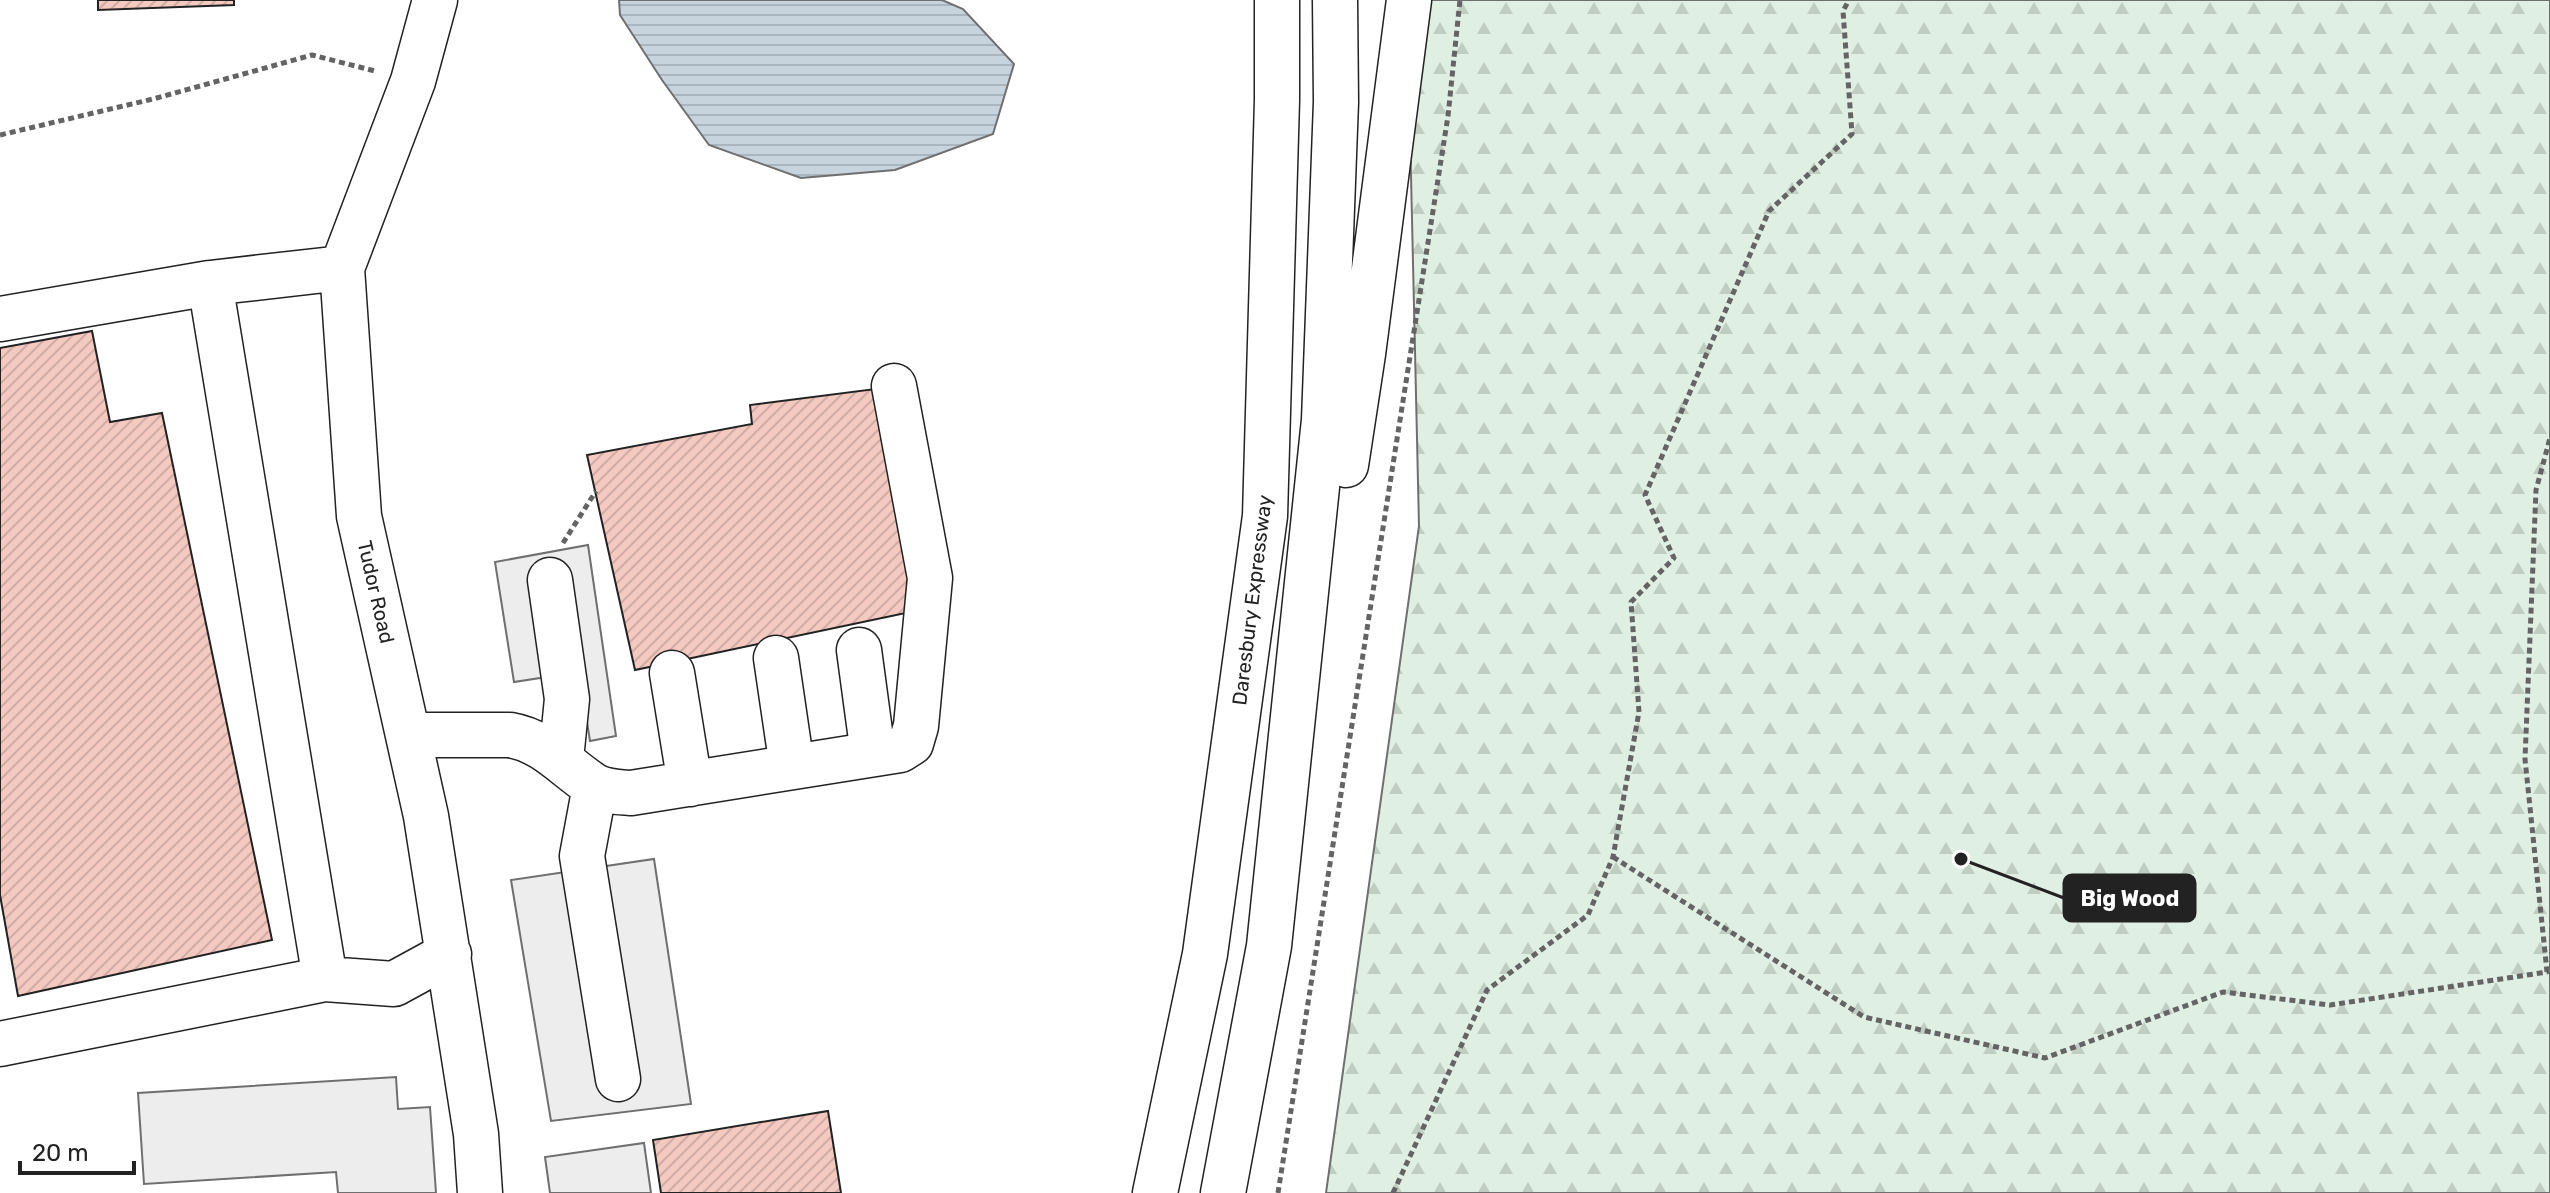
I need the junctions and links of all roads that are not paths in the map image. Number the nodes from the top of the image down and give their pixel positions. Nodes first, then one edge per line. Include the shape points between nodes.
1 (435, 0) edge
2 (1277, 0) edge
3 (1335, 0) edge
4 (1409, 0) edge
5 (342, 268) junction
6 (210, 283) junction
7 (0, 319) edge
8 (894, 386) dead end
9 (554, 565) road end
10 (859, 650) dead end
11 (776, 658) dead end
12 (672, 673) dead end
13 (408, 735) junction
14 (873, 754) junction
15 (561, 759) junction
16 (792, 767) junction
17 (690, 784) junction
18 (595, 786) junction
19 (1269, 946) junction
20 (449, 954) junction
21 (325, 979) junction
22 (0, 1044) edge
23 (618, 1079) dead end
24 (480, 1193) edge
25 (1155, 1193) edge
26 (1223, 1193) edge

1 - 5 main road, Tudor Road via 413,81
2 - 25 main road, Daresbury Expressway via 1265,516 1205,954
3 - 19 main road via 1324,420
4 - 19 main road via 1363,354
5 - 6 main road
5 - 13 main road, Tudor Road via 359,516
6 - 7 main road
6 - 21 main road
8 - 14 main road via 927,557 929,602 911,743
9 - 15 main road via 567,699
10 - 14 main road
11 - 16 main road
12 - 17 main road
13 - 15 main road via 524,737
13 - 20 main road, Tudor Road
14 - 16 main road
15 - 18 main road
16 - 17 main road
17 - 18 main road via 631,793
18 - 23 main road via 582,856
19 - 26 main road
20 - 21 main road via 394,984
20 - 24 main road, Tudor Road
21 - 22 main road

